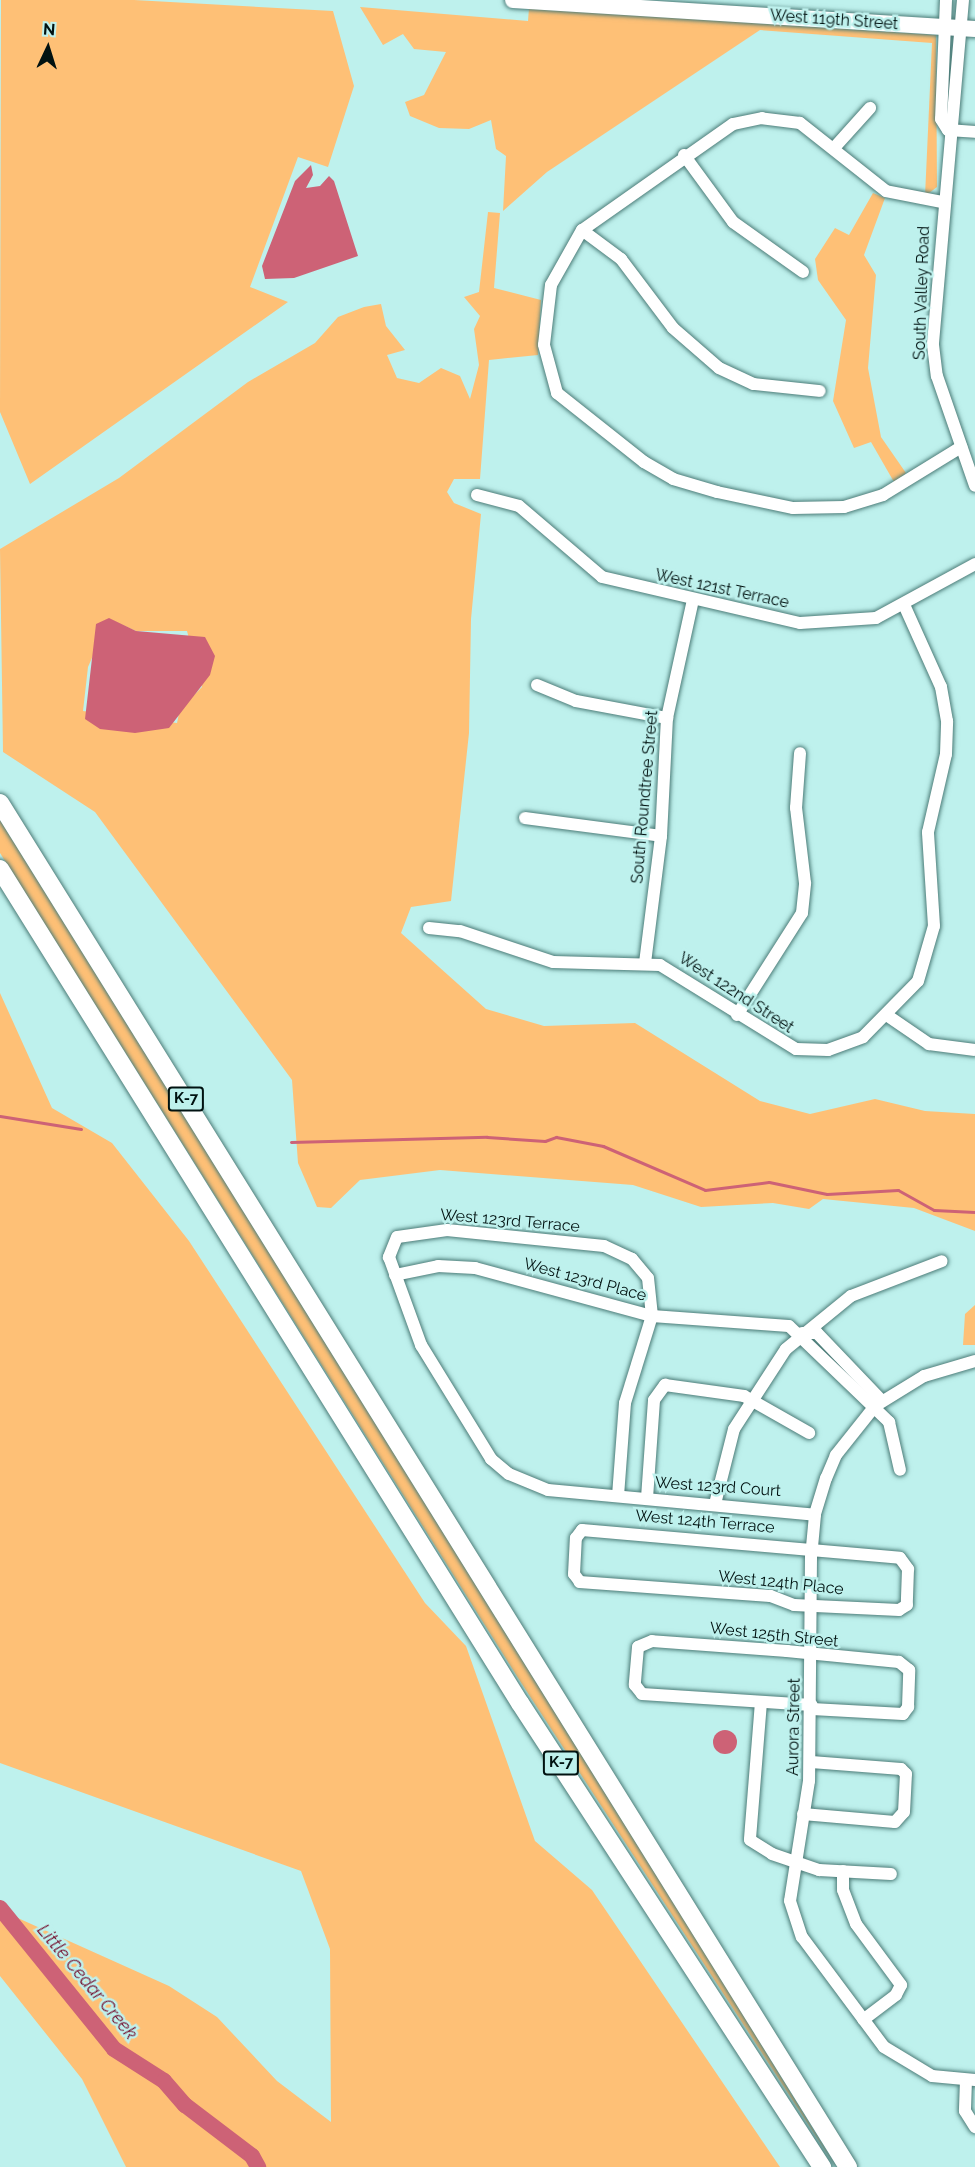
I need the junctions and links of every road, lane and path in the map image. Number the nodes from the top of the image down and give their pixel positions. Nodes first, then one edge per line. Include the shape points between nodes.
1 (513, 0) edge
2 (946, 0) edge
3 (963, 0) edge
4 (960, 28) edge
5 (870, 108) dead end
6 (948, 130) junction
7 (975, 132) edge
8 (834, 148) junction
9 (684, 155) junction
10 (942, 202) junction
11 (582, 230) junction
12 (804, 272) dead end
13 (820, 391) dead end
14 (961, 447) junction
15 (975, 486) edge
16 (477, 495) dead end
17 (975, 564) edge
18 (693, 600) junction
19 (905, 607) junction
20 (537, 685) dead end
21 (667, 718) junction
22 (800, 753) dead end
23 (0, 803) edge
24 (525, 818) dead end
25 (661, 836) junction
26 (0, 869) edge
27 (429, 928) dead end
28 (645, 963) junction
29 (737, 1015) junction
30 (888, 1016) junction
31 (975, 1050) edge
32 (942, 1261) dead end
33 (396, 1275) junction
34 (652, 1316) junction
35 (802, 1333) junction
36 (975, 1361) edge
37 (853, 1391) junction
38 (750, 1399) junction
39 (879, 1403) junction
40 (863, 1419) junction
41 (809, 1433) dead end
42 (900, 1470) dead end
43 (618, 1496) junction
44 (647, 1498) junction
45 (715, 1504) junction
46 (815, 1515) junction
47 (812, 1550) junction
48 (908, 1565) joint
49 (575, 1579) joint
50 (812, 1605) junction
51 (812, 1656) junction
52 (761, 1702) junction
53 (812, 1707) junction
54 (811, 1762) junction
55 (803, 1814) junction
56 (794, 1860) junction
57 (843, 1871) junction
58 (891, 1874) dead end
59 (863, 2020) junction
60 (970, 2080) edge
61 (975, 2127) edge
62 (822, 2167) edge
63 (848, 2167) edge

1 - 4 main road, West 119th Street
2 - 4 street
3 - 4 street
4 - 6 street, South Valley Road via 955,120
5 - 8 street
6 - 7 street
6 - 10 street, South Valley Road
8 - 9 street via 800,123 762,118 733,124
8 - 10 street via 886,191
9 - 11 street
9 - 12 street via 733,222
10 - 14 street, South Valley Road via 935,362
11 - 13 street via 621,259 673,328 719,368 754,384
11 - 14 street via 551,285 543,317 546,365 557,393 673,479 793,508 834,508 874,498
14 - 15 street, South Valley Road
16 - 18 street, West 121st Terrace via 519,506 602,577
17 - 19 street, West 121st Terrace
18 - 19 street, West 121st Terrace via 817,624 876,618
18 - 21 street, South Roundtree Street
19 - 30 street via 943,694 947,744 928,832 932,944 918,981
20 - 21 street via 576,701
21 - 25 street, South Roundtree Street
22 - 29 street via 796,808 802,913
23 - 63 highway, K-7
24 - 25 street
25 - 28 street, South Roundtree Street
26 - 62 highway, K-7 via 520,1703
27 - 28 street, West 122nd Street via 460,931 553,962
28 - 29 street, West 122nd Street via 677,973
29 - 30 street, West 122nd Street via 788,1047 819,1051 855,1042
30 - 31 street via 929,1044
32 - 35 street via 852,1296
33 - 34 street, West 123rd Place via 438,1266 475,1268
33 - 34 street, West 123rd Terrace via 389,1257 392,1242 413,1231 604,1246 626,1255 648,1278
33 - 43 street, West 123rd Court via 421,1345 491,1459 528,1486
34 - 35 street, West 123rd Place via 777,1323
34 - 43 street via 625,1403
35 - 37 street, West 123rd Place
35 - 38 street
35 - 39 street, West 123rd Place via 817,1333
36 - 39 street, Aurora Street via 924,1376
37 - 39 street
37 - 40 street via 862,1404
38 - 41 street
38 - 44 street via 721,1390 660,1387 654,1400
38 - 45 street via 725,1452
39 - 40 street, Aurora Street
39 - 42 street via 895,1436
40 - 46 street, Aurora Street via 836,1455
43 - 44 street, West 123rd Court
44 - 45 street, West 123rd Court
45 - 46 street, West 123rd Court
46 - 47 street, Aurora Street
47 - 48 street, West 124th Terrace via 900,1558
47 - 49 street, West 124th Terrace via 770,1542 582,1530 576,1538
47 - 50 street, Aurora Street
48 - 50 street, West 124th Place via 902,1610
49 - 50 street, West 124th Place via 770,1596
50 - 51 street, Aurora Street
51 - 52 street, West 125th Street via 645,1641 638,1650 639,1692
51 - 53 street, Aurora Street
51 - 53 street, West 125th Street via 903,1663 910,1672 905,1712
52 - 53 street
52 - 56 street via 748,1833 772,1854
53 - 54 street, Aurora Street
54 - 55 street, Aurora Street
54 - 55 street via 895,1768 906,1774 899,1820
55 - 56 street, Aurora Street
56 - 57 street
56 - 59 street, Aurora Street via 790,1901 794,1921
57 - 58 street
57 - 59 street via 856,1924 901,1985 896,1995
59 - 60 street, Aurora Street via 896,2059 932,2076
60 - 61 street via 965,2111

